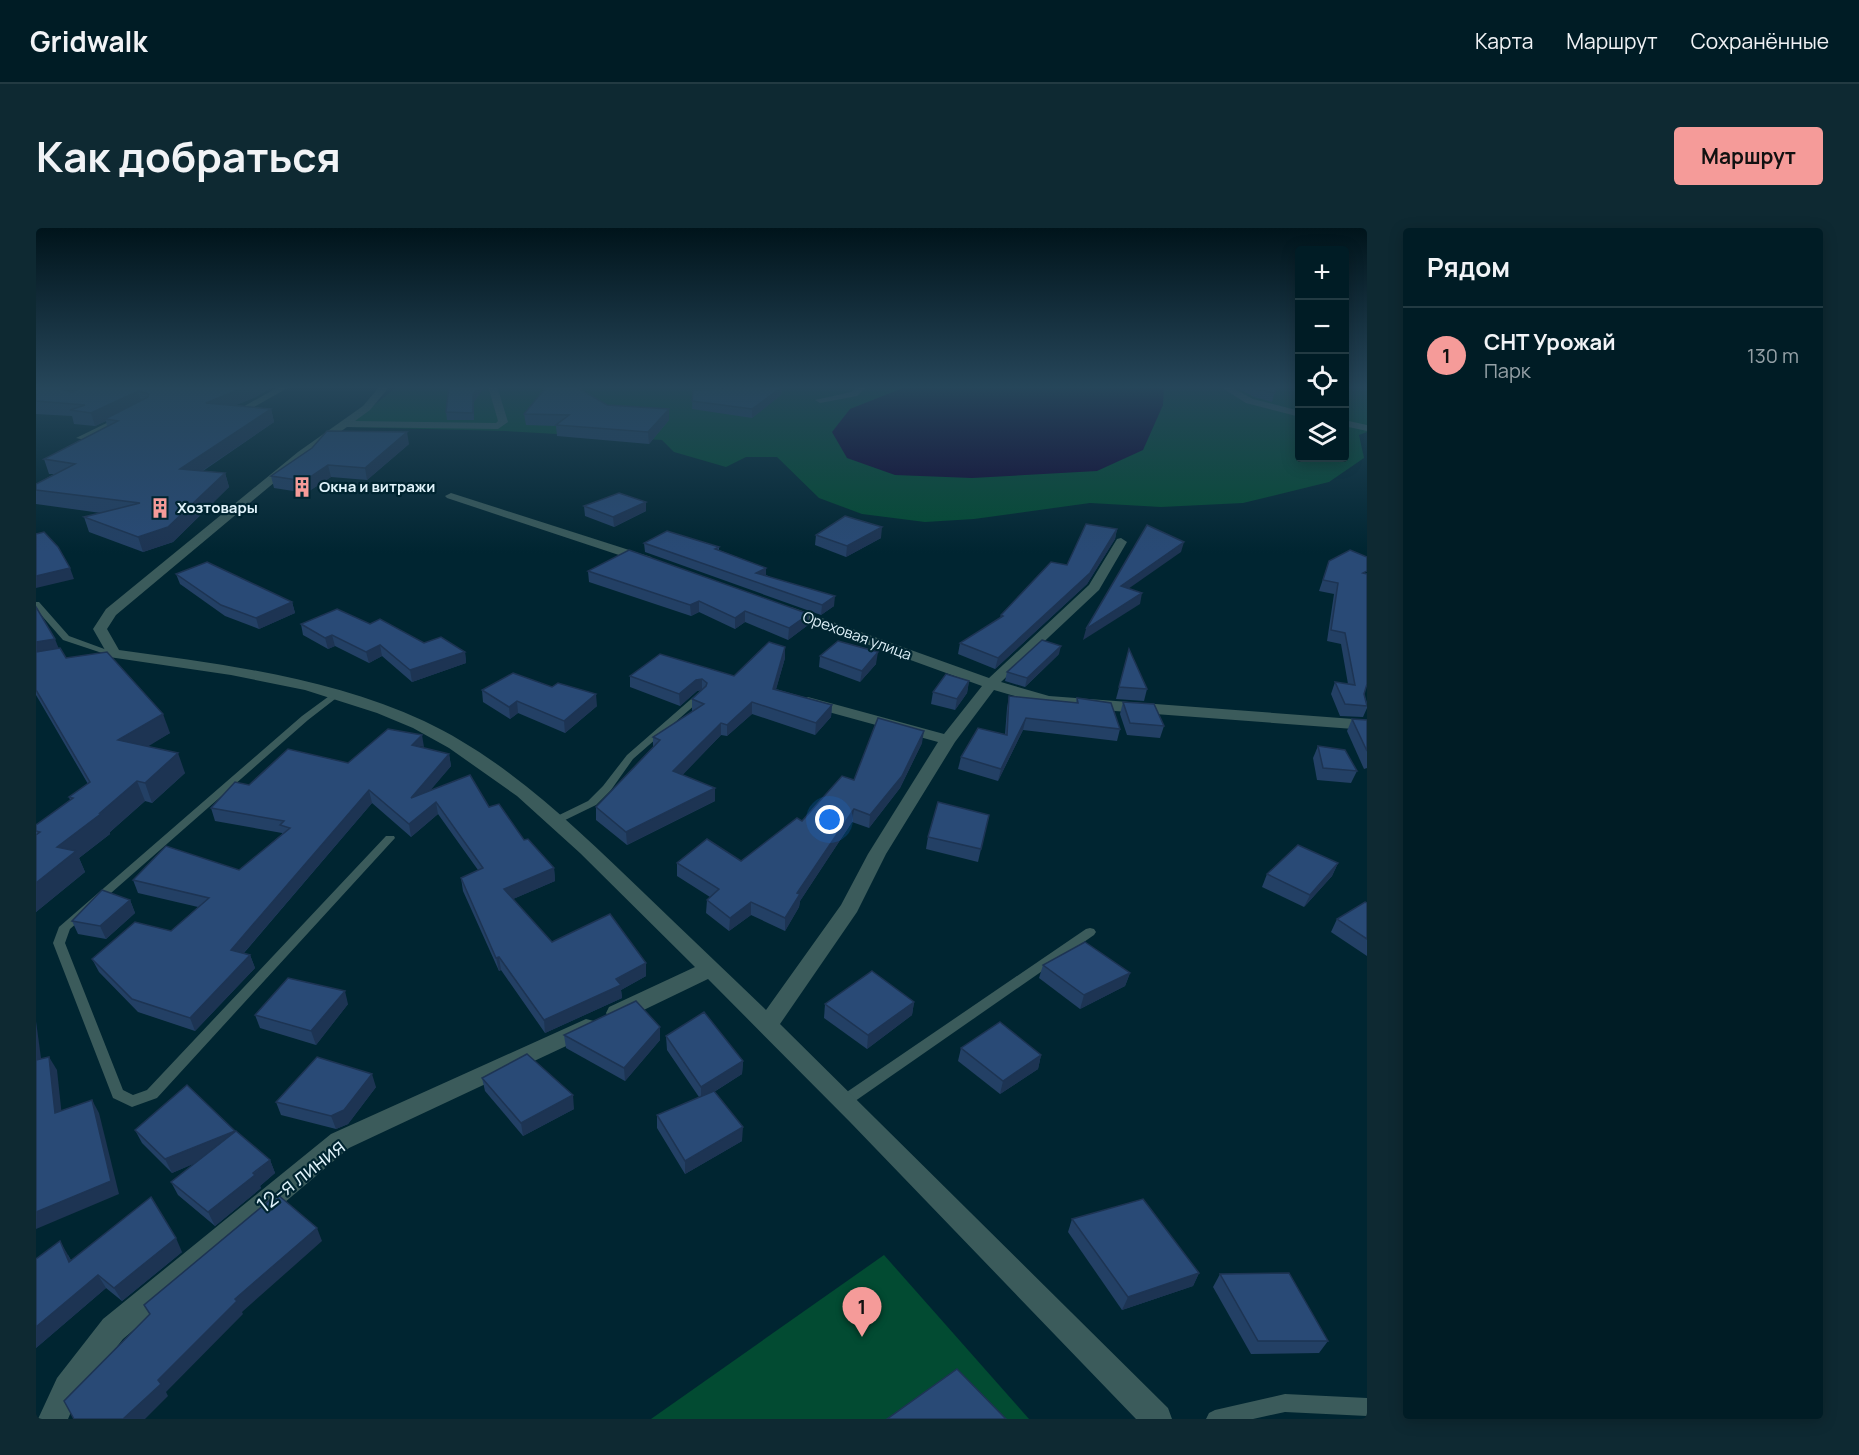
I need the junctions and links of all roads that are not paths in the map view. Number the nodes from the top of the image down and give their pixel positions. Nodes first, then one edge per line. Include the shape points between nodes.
1 (320, 442) edge
2 (451, 496) dead end
3 (1120, 542) dead end
4 (656, 562) edge
5 (36, 604) edge
6 (779, 607) edge
7 (114, 654) junction
8 (94, 657) edge
9 (991, 684) junction
10 (336, 694) junction
11 (701, 695) edge
12 (792, 698) edge
13 (1367, 725) edge
14 (948, 740) junction
15 (555, 821) junction
16 (390, 838) dead end
17 (1090, 933) dead end
18 (710, 969) junction
19 (768, 1024) junction
20 (843, 1102) junction
21 (1367, 1407) edge
22 (52, 1419) edge
23 (1157, 1419) edge
24 (1215, 1419) edge

1 - 7 street via 111,612 100,629
2 - 4 street
3 - 9 street via 1094,587
5 - 7 lane via 66,638
6 - 9 street, Ореховая улица
7 - 8 lane
7 - 10 street via 243,671
9 - 13 street, Ореховая улица via 1048,701
9 - 14 street
10 - 15 street via 419,724 475,755
10 - 16 lane via 64,927 59,944 118,1094 132,1101 152,1094
11 - 15 lane via 630,756 592,802
12 - 14 street
14 - 19 street via 877,854 850,907
15 - 18 street
17 - 20 lane
18 - 19 street
18 - 22 street, 12-я линия via 340,1141 113,1329 67,1388
19 - 20 street
20 - 23 street
21 - 24 lane via 1285,1403

